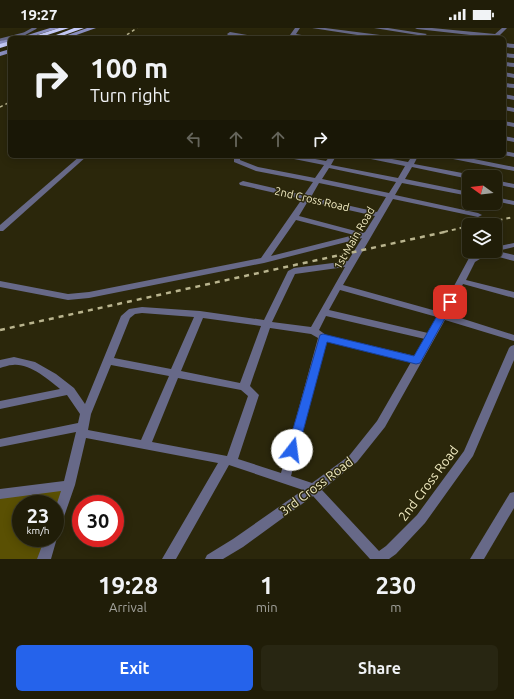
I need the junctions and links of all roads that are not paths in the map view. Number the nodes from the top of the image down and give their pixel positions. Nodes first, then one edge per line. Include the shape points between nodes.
1 (36, 28) edge
2 (56, 28) edge
3 (66, 28) edge
4 (81, 28) edge
5 (93, 28) edge
6 (298, 28) edge
7 (314, 28) edge
8 (376, 28) edge
9 (507, 29) edge
10 (414, 32) edge
11 (230, 34) dead end
12 (19, 36) edge
13 (28, 36) edge
14 (38, 36) edge
15 (55, 36) edge
16 (68, 36) edge
17 (242, 36) edge
18 (297, 36) edge
19 (373, 36) edge
20 (438, 36) edge
21 (479, 36) edge
22 (496, 36) edge
23 (82, 158) edge
24 (237, 158) edge
25 (298, 158) edge
26 (332, 158) edge
27 (377, 158) edge
28 (414, 158) edge
29 (457, 158) edge
30 (410, 164) junction
31 (328, 165) junction
32 (514, 170) edge
33 (462, 175) edge
34 (316, 180) junction
35 (401, 180) junction
36 (502, 183) edge
37 (243, 184) dead end
38 (514, 186) edge
39 (462, 193) edge
40 (306, 197) junction
41 (390, 197) junction
42 (502, 200) edge
43 (514, 203) edge
44 (380, 215) junction
45 (478, 215) dead end
46 (294, 217) junction
47 (0, 230) edge
48 (365, 234) junction
49 (514, 245) edge
50 (502, 248) edge
51 (502, 255) edge
52 (475, 258) edge
53 (514, 258) edge
54 (264, 260) junction
55 (352, 263) junction
56 (461, 281) junction
57 (0, 284) edge
58 (338, 287) junction
59 (514, 295) edge
60 (323, 312) junction
61 (200, 314) junction
62 (443, 316) junction
63 (266, 325) junction
64 (319, 334) junction
65 (431, 337) junction
66 (514, 338) edge
67 (514, 348) edge
68 (416, 360) junction
69 (109, 361) junction
70 (0, 364) edge
71 (175, 373) junction
72 (244, 386) junction
73 (70, 391) junction
74 (0, 405) edge
75 (86, 414) junction
76 (82, 429) junction
77 (0, 443) edge
78 (145, 444) junction
79 (229, 460) junction
80 (285, 478) junction
81 (69, 485) junction
82 (314, 490) junction
83 (0, 494) edge
84 (514, 497) edge
85 (64, 500) edge
86 (48, 547) edge
87 (44, 559) edge
88 (169, 559) edge
89 (212, 559) edge
90 (378, 559) edge
91 (477, 559) edge

1 - 12 lane
2 - 13 street
3 - 14 highway
4 - 15 highway
5 - 16 street
6 - 18 street
7 - 19 street
8 - 10 street
9 - 22 street
10 - 20 street
10 - 21 street
11 - 17 street
23 - 47 street
24 - 34 street via 236,161 256,169
25 - 31 street
26 - 31 street
27 - 30 street
28 - 30 street, 1st Main Road
29 - 32 street
30 - 33 street
30 - 35 street, 1st Main Road
31 - 34 street
31 - 35 street
34 - 40 street
34 - 41 street
35 - 39 street
35 - 41 street, 1st Main Road
36 - 38 street
37 - 40 street, 2nd Cross Road
40 - 44 street, 2nd Cross Road
40 - 46 street
41 - 44 street, 1st Main Road
41 - 45 street
42 - 43 street
44 - 48 street, 1st Main Road
46 - 48 street
46 - 54 street
48 - 54 street
48 - 55 street, 1st Main Road
49 - 50 street
51 - 53 street
52 - 56 street, 3rd Cross Road
54 - 57 street via 143,285 68,297
55 - 58 street, 1st Main Road
55 - 63 street via 291,273
56 - 59 street
56 - 62 street, 3rd Cross Road
58 - 60 street, 1st Main Road
58 - 62 street
60 - 64 street, 1st Main Road
60 - 65 street
61 - 63 street
61 - 69 street via 132,311 126,316
61 - 71 street
62 - 65 street, 3rd Cross Road
62 - 66 street
63 - 64 street
63 - 72 street
64 - 68 street
64 - 80 street, 1st Main Road
65 - 68 street, 3rd Cross Road
67 - 90 street, 2nd Cross Road via 469,453 421,519
68 - 82 street, 3rd Cross Road via 381,424 353,460
69 - 71 street
69 - 75 street
70 - 73 street via 14,361 32,365
71 - 72 street
71 - 78 street
72 - 79 street via 254,395
73 - 74 street
73 - 75 street
75 - 76 street
76 - 77 street
76 - 78 street
76 - 81 street
78 - 79 street
79 - 80 street
79 - 88 street
80 - 82 street
81 - 83 street
81 - 85 street
82 - 89 street, 3rd Cross Road
82 - 90 street
84 - 91 street
86 - 87 street

